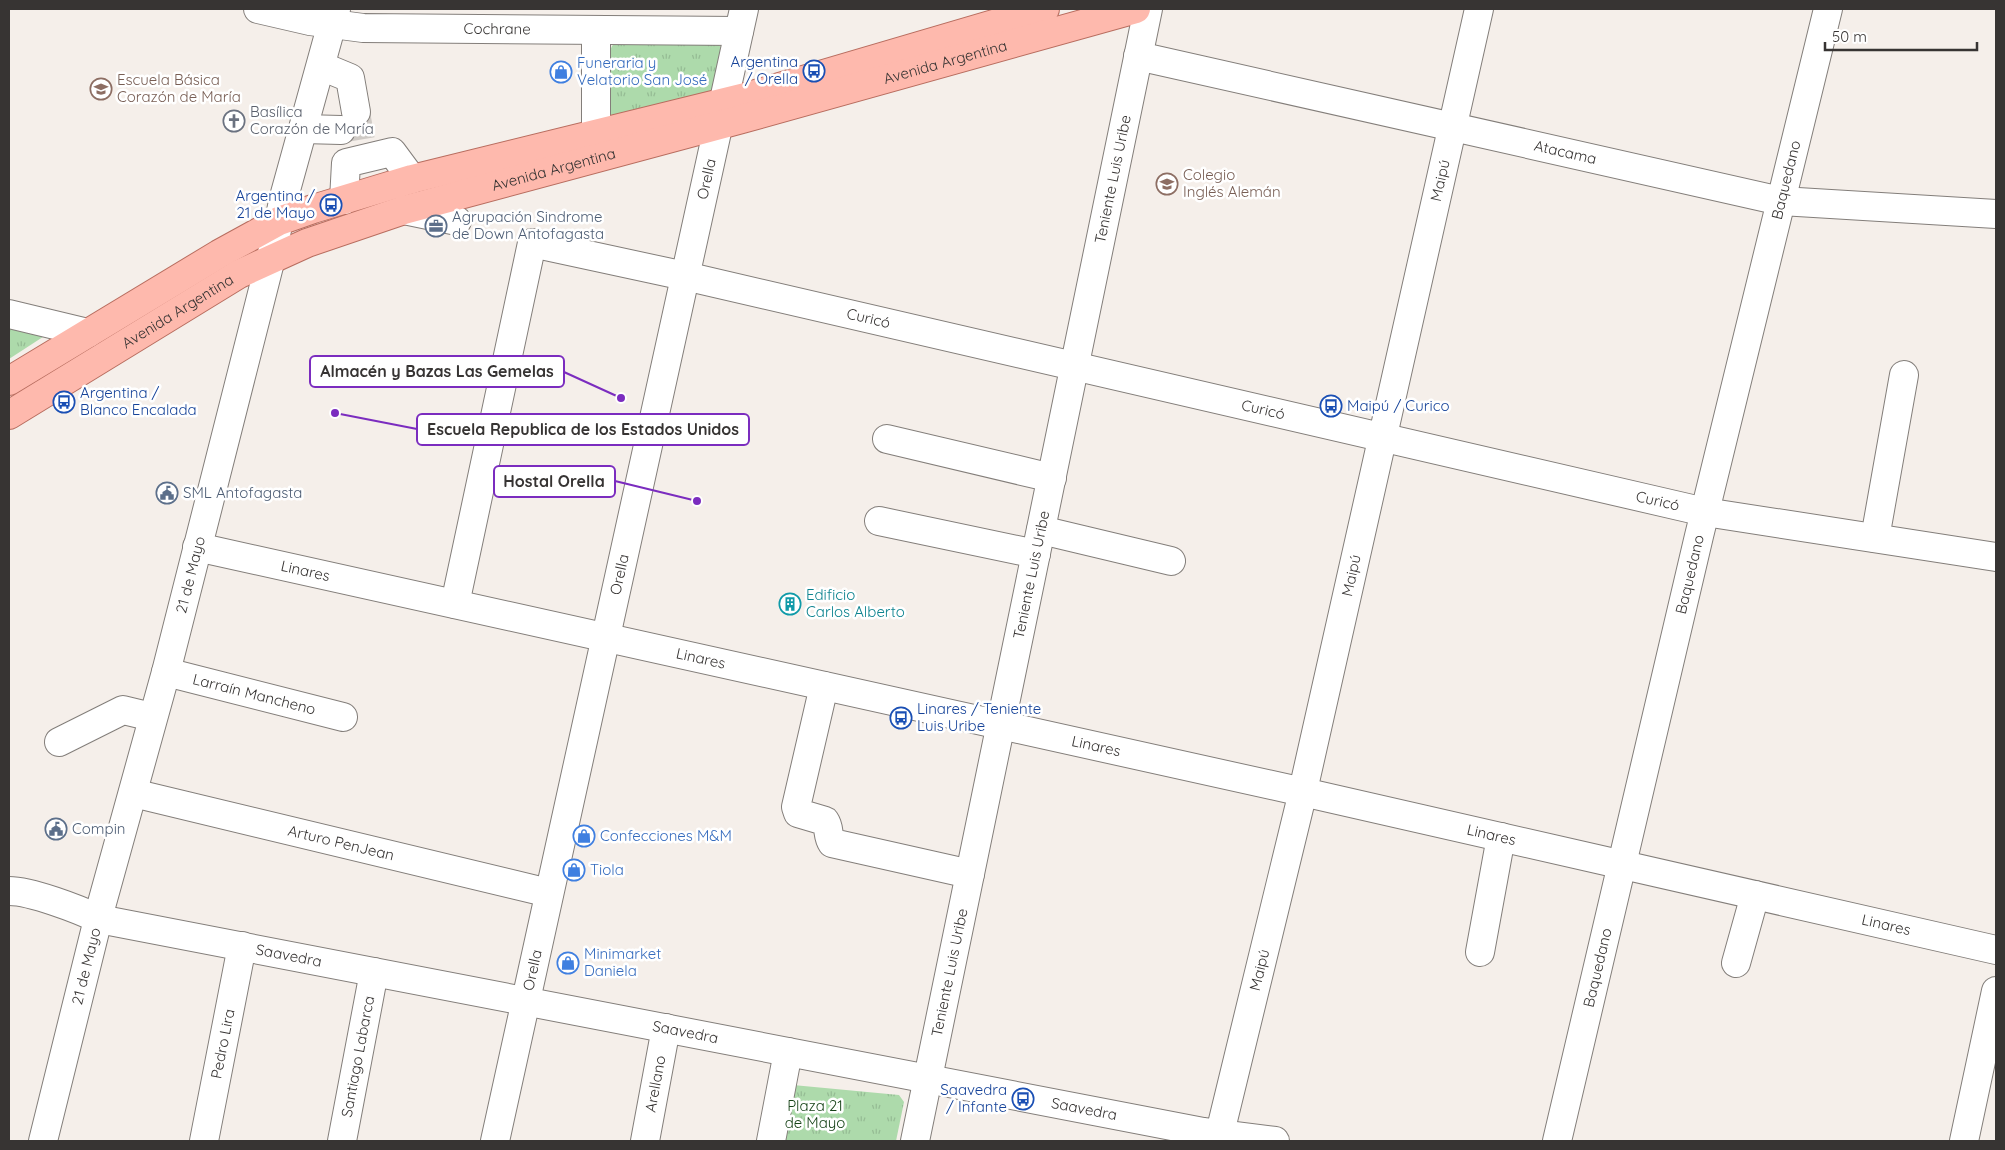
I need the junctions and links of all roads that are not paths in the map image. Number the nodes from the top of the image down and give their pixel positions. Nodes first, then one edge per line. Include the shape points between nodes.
1 (258, 9) edge
2 (1045, 9) edge
3 (1136, 9) edge
4 (1148, 9) edge
5 (1479, 9) edge
6 (1828, 9) edge
7 (334, 16) edge
8 (742, 20) edge
9 (596, 30) junction
10 (1138, 56) junction
11 (321, 66) junction
12 (721, 113) junction
13 (1452, 128) junction
14 (303, 129) junction
15 (596, 135) junction
16 (412, 179) junction
17 (344, 200) junction
18 (1781, 201) junction
19 (404, 210) junction
20 (1996, 214) edge
21 (457, 221) dead end
22 (279, 222) junction
23 (271, 258) junction
24 (685, 276) junction
25 (9, 314) edge
26 (88, 333) junction
27 (1074, 366) junction
28 (1904, 375) dead end
29 (9, 381) edge
30 (9, 415) edge
31 (1383, 437) junction
32 (887, 439) dead end
33 (1052, 478) junction
34 (1705, 512) junction
35 (879, 521) dead end
36 (1874, 538) junction
37 (1038, 542) junction
38 (197, 547) junction
39 (1996, 557) edge
40 (1170, 561) dead end
41 (455, 604) junction
42 (606, 638) junction
43 (166, 672) junction
44 (824, 686) junction
45 (152, 717) junction
46 (343, 717) dead end
47 (1001, 725) junction
48 (59, 742) dead end
49 (1303, 792) junction
50 (133, 793) junction
51 (1501, 837) junction
52 (1622, 864) junction
53 (970, 874) junction
54 (9, 891) edge
55 (549, 893) junction
56 (1755, 895) junction
57 (98, 919) junction
58 (242, 946) junction
59 (1996, 950) edge
60 (1480, 952) dead end
61 (1736, 963) dead end
62 (374, 972) junction
63 (1996, 991) edge
64 (526, 1001) junction
65 (666, 1028) junction
66 (788, 1052) junction
67 (928, 1079) junction
68 (1218, 1138) edge
69 (43, 1141) edge
70 (204, 1141) edge
71 (342, 1141) edge
72 (495, 1141) edge
73 (645, 1141) edge
74 (771, 1141) edge
75 (915, 1141) edge
76 (1275, 1141) edge
77 (1557, 1141) edge
78 (1964, 1141) edge

1 - 7 street, Cochrane via 310,22
2 - 12 main road, Avenida Argentina
3 - 12 main road, Avenida Argentina via 742,120
4 - 10 street, Teniente Luis Uribe
5 - 13 street, Maipú
6 - 18 street, Baquedano
7 - 9 street, Cochrane via 363,28
7 - 11 street, 21 de Mayo
8 - 9 street, Cochrane
8 - 12 street, Orella
9 - 15 street
10 - 13 street, Atacama
10 - 27 street, Teniente Luis Uribe
11 - 14 street, 21 de Mayo
11 - 14 street via 350,78 348,121
12 - 15 main road, Avenida Argentina
12 - 19 main road, Avenida Argentina
12 - 24 street, Orella
13 - 18 street, Atacama
13 - 31 street, Maipú
14 - 22 street, 21 de Mayo
15 - 16 main road, Avenida Argentina
16 - 17 main road, Avenida Argentina
16 - 17 street via 392,152 364,156 346,162
17 - 22 main road, Avenida Argentina
18 - 20 street, Atacama
18 - 34 street, Baquedano
19 - 21 street
19 - 23 main road, Avenida Argentina
22 - 23 street, 21 de Mayo
22 - 26 main road, Avenida Argentina
23 - 30 main road, Avenida Argentina via 208,292
23 - 38 street, 21 de Mayo
24 - 27 street, Curicó
24 - 41 street, Curicó via 532,242
24 - 42 street, Orella
25 - 26 street
26 - 29 main road, Avenida Argentina
27 - 31 street, Curicó
27 - 33 street, Teniente Luis Uribe
28 - 36 street
31 - 34 street, Curicó
31 - 49 street, Maipú
32 - 33 street
33 - 37 street, Teniente Luis Uribe
34 - 36 street, Curicó
34 - 52 street, Baquedano
35 - 37 street
36 - 39 street, Curicó
37 - 40 street
37 - 47 street, Teniente Luis Uribe
38 - 41 street, Linares
38 - 43 street, 21 de Mayo
41 - 42 street, Linares
42 - 44 street, Linares
42 - 55 street, Orella
43 - 45 street, 21 de Mayo
43 - 46 street, Larraín Mancheno
44 - 47 street, Linares
44 - 53 street via 796,807 798,812 825,820 832,843
45 - 48 street via 123,710
45 - 50 street, 21 de Mayo
47 - 49 street, Linares
47 - 53 street, Teniente Luis Uribe
49 - 51 street, Linares
49 - 68 street, Maipú
50 - 55 street, Arturo PenJean
50 - 57 street, 21 de Mayo
51 - 52 street, Linares
51 - 60 street
52 - 56 street, Linares
52 - 77 street, Baquedano
53 - 67 street, Teniente Luis Uribe
54 - 57 street, Saavedra via 66,906
55 - 64 street, Orella
56 - 59 street, Linares
56 - 61 street
57 - 58 street, Saavedra
57 - 69 street, 21 de Mayo
58 - 62 street, Saavedra
58 - 70 street, Pedro Lira
62 - 64 street, Saavedra
62 - 71 street, Santiago Labarca
63 - 78 street
64 - 65 street, Saavedra
64 - 72 street, Orella
65 - 66 street, Saavedra
65 - 73 street, Arellano
66 - 67 street, Saavedra
66 - 74 street
67 - 68 street, Saavedra
67 - 75 street, Teniente Luis Uribe
68 - 76 street, Saavedra

